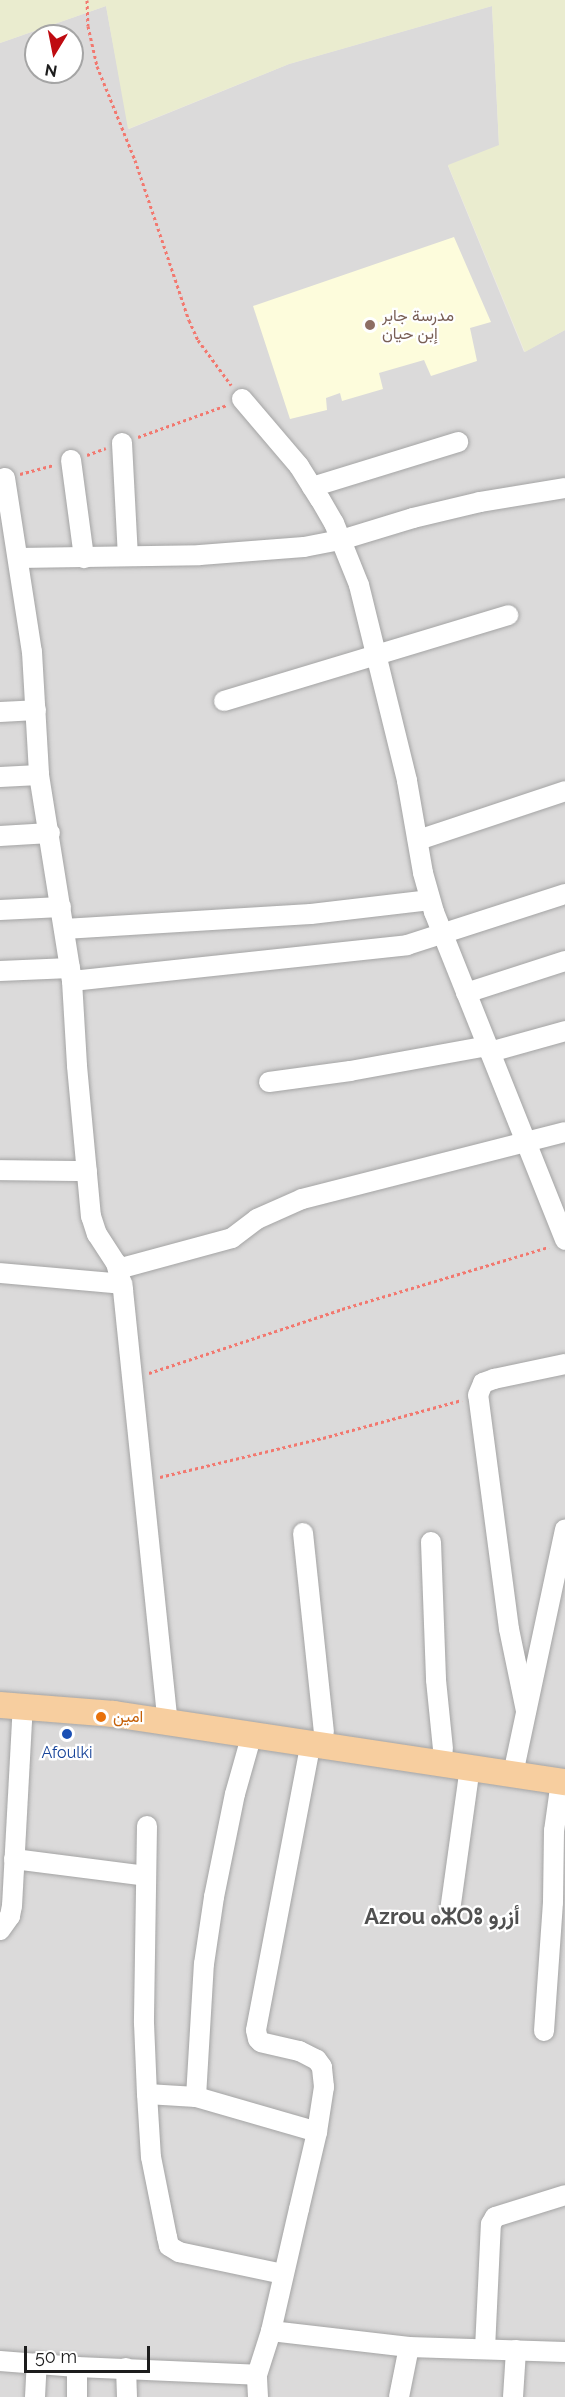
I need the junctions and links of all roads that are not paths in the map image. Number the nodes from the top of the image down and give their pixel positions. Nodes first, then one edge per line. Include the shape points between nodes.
1 (242, 399) road end
2 (458, 442) dead end
3 (122, 443) dead end
4 (71, 460) dead end
5 (4, 478) dead end
6 (312, 487) junction
7 (565, 488) edge
8 (341, 540) junction
9 (128, 556) junction
10 (18, 558) junction
11 (84, 558) junction
12 (508, 615) dead end
13 (377, 655) junction
14 (224, 701) dead end
15 (36, 710) junction
16 (0, 712) edge
17 (39, 775) junction
18 (0, 777) edge
19 (565, 791) edge
20 (50, 833) junction
21 (0, 836) edge
22 (418, 840) junction
23 (565, 894) edge
24 (430, 900) junction
25 (61, 907) junction
26 (0, 910) edge
27 (64, 929) junction
28 (441, 933) junction
29 (565, 961) edge
30 (0, 971) edge
31 (71, 974) junction
32 (466, 993) junction
33 (565, 1031) edge
34 (489, 1049) junction
35 (269, 1082) dead end
36 (565, 1132) edge
37 (526, 1142) junction
38 (0, 1170) edge
39 (87, 1171) junction
40 (559, 1243) edge
41 (0, 1274) edge
42 (120, 1276) junction
43 (565, 1364) edge
44 (565, 1529) edge
45 (303, 1533) dead end
46 (430, 1542) dead end
47 (0, 1692) edge
48 (11, 1705) edge
49 (526, 1711) junction
50 (168, 1716) junction
51 (252, 1734) junction
52 (317, 1738) junction
53 (443, 1749) junction
54 (470, 1767) junction
55 (515, 1767) junction
56 (564, 1776) edge
57 (9, 1793) edge
58 (147, 1826) dead end
59 (14, 1859) junction
60 (146, 1876) junction
61 (450, 1911) dead end
62 (0, 1930) edge
63 (544, 2031) dead end
64 (147, 2094) junction
65 (196, 2097) junction
66 (317, 2132) junction
67 (565, 2195) edge
68 (283, 2274) junction
69 (271, 2331) junction
70 (409, 2347) junction
71 (485, 2349) junction
72 (516, 2350) junction
73 (565, 2352) edge
74 (0, 2361) edge
75 (37, 2363) junction
76 (77, 2367) junction
77 (126, 2368) junction
78 (257, 2375) junction
79 (36, 2397) edge
80 (77, 2397) edge
81 (127, 2397) edge
82 (258, 2397) edge
83 (399, 2397) edge
84 (513, 2397) edge

1 - 6 street
2 - 6 street
3 - 9 street
4 - 11 street
5 - 10 street
6 - 8 street
7 - 8 street via 469,505
8 - 9 street via 256,552
8 - 13 street via 359,585
9 - 11 street
10 - 11 street
10 - 15 street
12 - 13 street
13 - 14 street
13 - 22 street
15 - 16 street
15 - 17 street
17 - 18 street
17 - 20 street
19 - 22 street
20 - 21 street
20 - 25 street
22 - 24 street
23 - 28 street
24 - 27 street via 311,914
24 - 28 street
25 - 26 street
25 - 27 street
27 - 31 street
28 - 31 street via 396,947 146,971
28 - 32 street
29 - 32 street
30 - 31 street
31 - 39 street
32 - 34 street
33 - 34 street
34 - 35 street
34 - 37 street
36 - 37 street
37 - 40 street
37 - 42 street via 302,1199 257,1219 232,1238
38 - 39 street
39 - 42 street via 91,1216
41 - 42 street
42 - 50 street
43 - 49 street via 494,1379 483,1383 478,1395 509,1629
44 - 49 street
45 - 52 street
46 - 53 street
47 - 50 main road
48 - 50 main road
48 - 57 street
49 - 55 street
50 - 51 main road
50 - 52 main road
51 - 52 main road
51 - 65 street via 214,1897 204,1964
52 - 53 main road
52 - 54 main road
52 - 66 street via 256,2030 261,2042 309,2055 322,2067 324,2087
53 - 55 main road
54 - 55 main road
54 - 61 street
55 - 56 main road
56 - 63 street via 554,1831
57 - 59 street
58 - 60 street
59 - 60 street
59 - 62 street via 10,1916
60 - 64 street
64 - 65 street
64 - 68 street via 152,2157 170,2246 185,2254
65 - 66 street
66 - 68 street
67 - 71 street via 495,2217 491,2224
68 - 69 street
69 - 70 street
69 - 78 street
70 - 71 street
70 - 83 street
71 - 72 street
72 - 73 street
72 - 84 street
74 - 75 street
75 - 76 street
75 - 79 street
76 - 77 street
76 - 80 street
77 - 78 street
77 - 81 street
78 - 82 street

